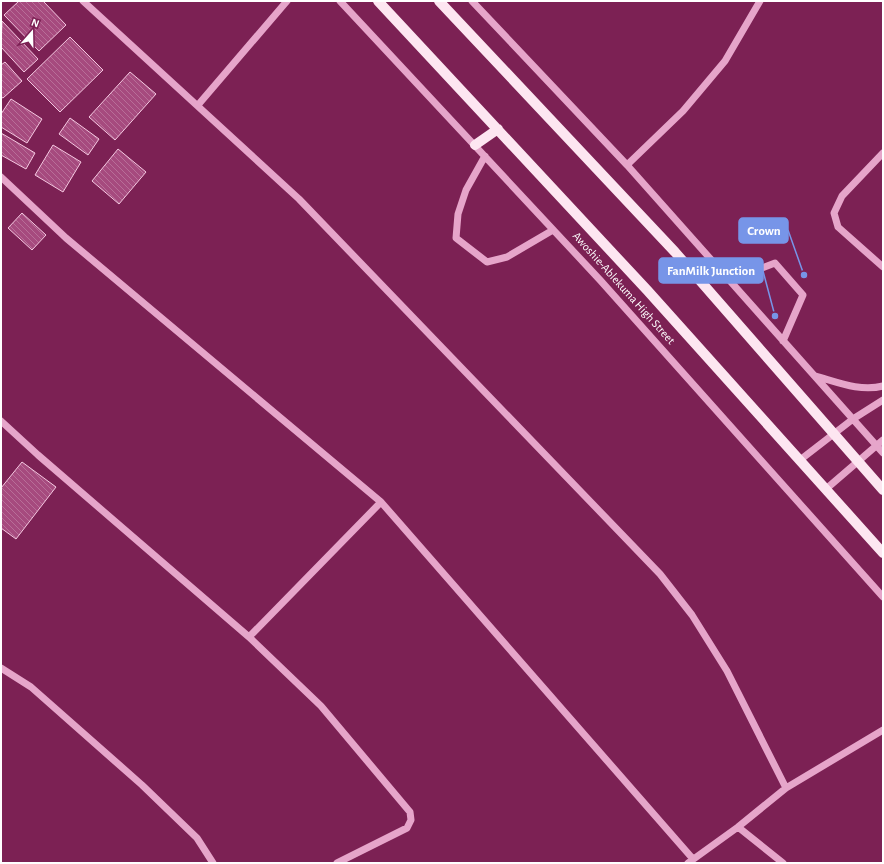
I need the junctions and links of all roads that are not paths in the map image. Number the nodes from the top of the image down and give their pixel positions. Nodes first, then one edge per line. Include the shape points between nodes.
1 (83, 1) edge
2 (287, 1) edge
3 (340, 1) edge
4 (378, 1) edge
5 (440, 1) edge
6 (760, 1) edge
7 (476, 2) edge
8 (198, 105) junction
9 (498, 129) junction
10 (475, 145) junction
11 (883, 153) edge
12 (485, 156) junction
13 (627, 165) junction
14 (1, 177) edge
15 (553, 230) junction
16 (883, 267) edge
17 (730, 280) junction
18 (783, 341) junction
19 (814, 375) junction
20 (883, 386) edge
21 (883, 400) edge
22 (853, 419) junction
23 (1, 421) edge
24 (834, 435) junction
25 (883, 440) edge
26 (876, 446) junction
27 (883, 453) edge
28 (800, 460) junction
29 (858, 462) junction
30 (826, 489) junction
31 (883, 490) edge
32 (381, 502) junction
33 (883, 553) edge
34 (883, 597) edge
35 (249, 637) junction
36 (1, 668) edge
37 (883, 730) edge
38 (786, 788) junction
39 (738, 827) junction
40 (691, 861) edge
41 (213, 863) edge
42 (337, 863) edge
43 (783, 863) edge

1 - 8 street
2 - 8 street
3 - 10 street, Awoshie-Ablekuma High Street
4 - 9 main road, Awoshie-Ablekuma High Street
5 - 24 main road via 675,252
6 - 13 street via 725,61 683,111
7 - 13 street
8 - 38 street via 299,199 660,574 692,615 727,671
9 - 10 main road
9 - 28 main road, Awoshie-Ablekuma High Street via 648,290
10 - 12 street, Awoshie-Ablekuma High Street
11 - 16 street via 842,196 834,213 838,227
12 - 15 street, Awoshie-Ablekuma High Street
12 - 15 street via 466,190 458,214 456,238 487,262 508,257
13 - 17 street
14 - 32 street via 66,238
15 - 34 street, Awoshie-Ablekuma High Street
17 - 18 street
17 - 18 street via 775,263 803,295
18 - 19 street
19 - 20 street via 848,386
19 - 22 street
21 - 22 street
22 - 24 street
22 - 26 street
23 - 35 street
24 - 28 street
24 - 29 main road
25 - 26 street
26 - 27 street
26 - 29 street
28 - 30 main road, Awoshie-Ablekuma High Street
29 - 30 street
29 - 31 main road
30 - 33 main road, Awoshie-Ablekuma High Street
32 - 35 street
32 - 40 street
35 - 42 street via 321,706 410,812 411,820 407,828
36 - 41 street via 31,687 142,785 197,838
37 - 38 street
38 - 39 street
39 - 40 street
39 - 43 street

